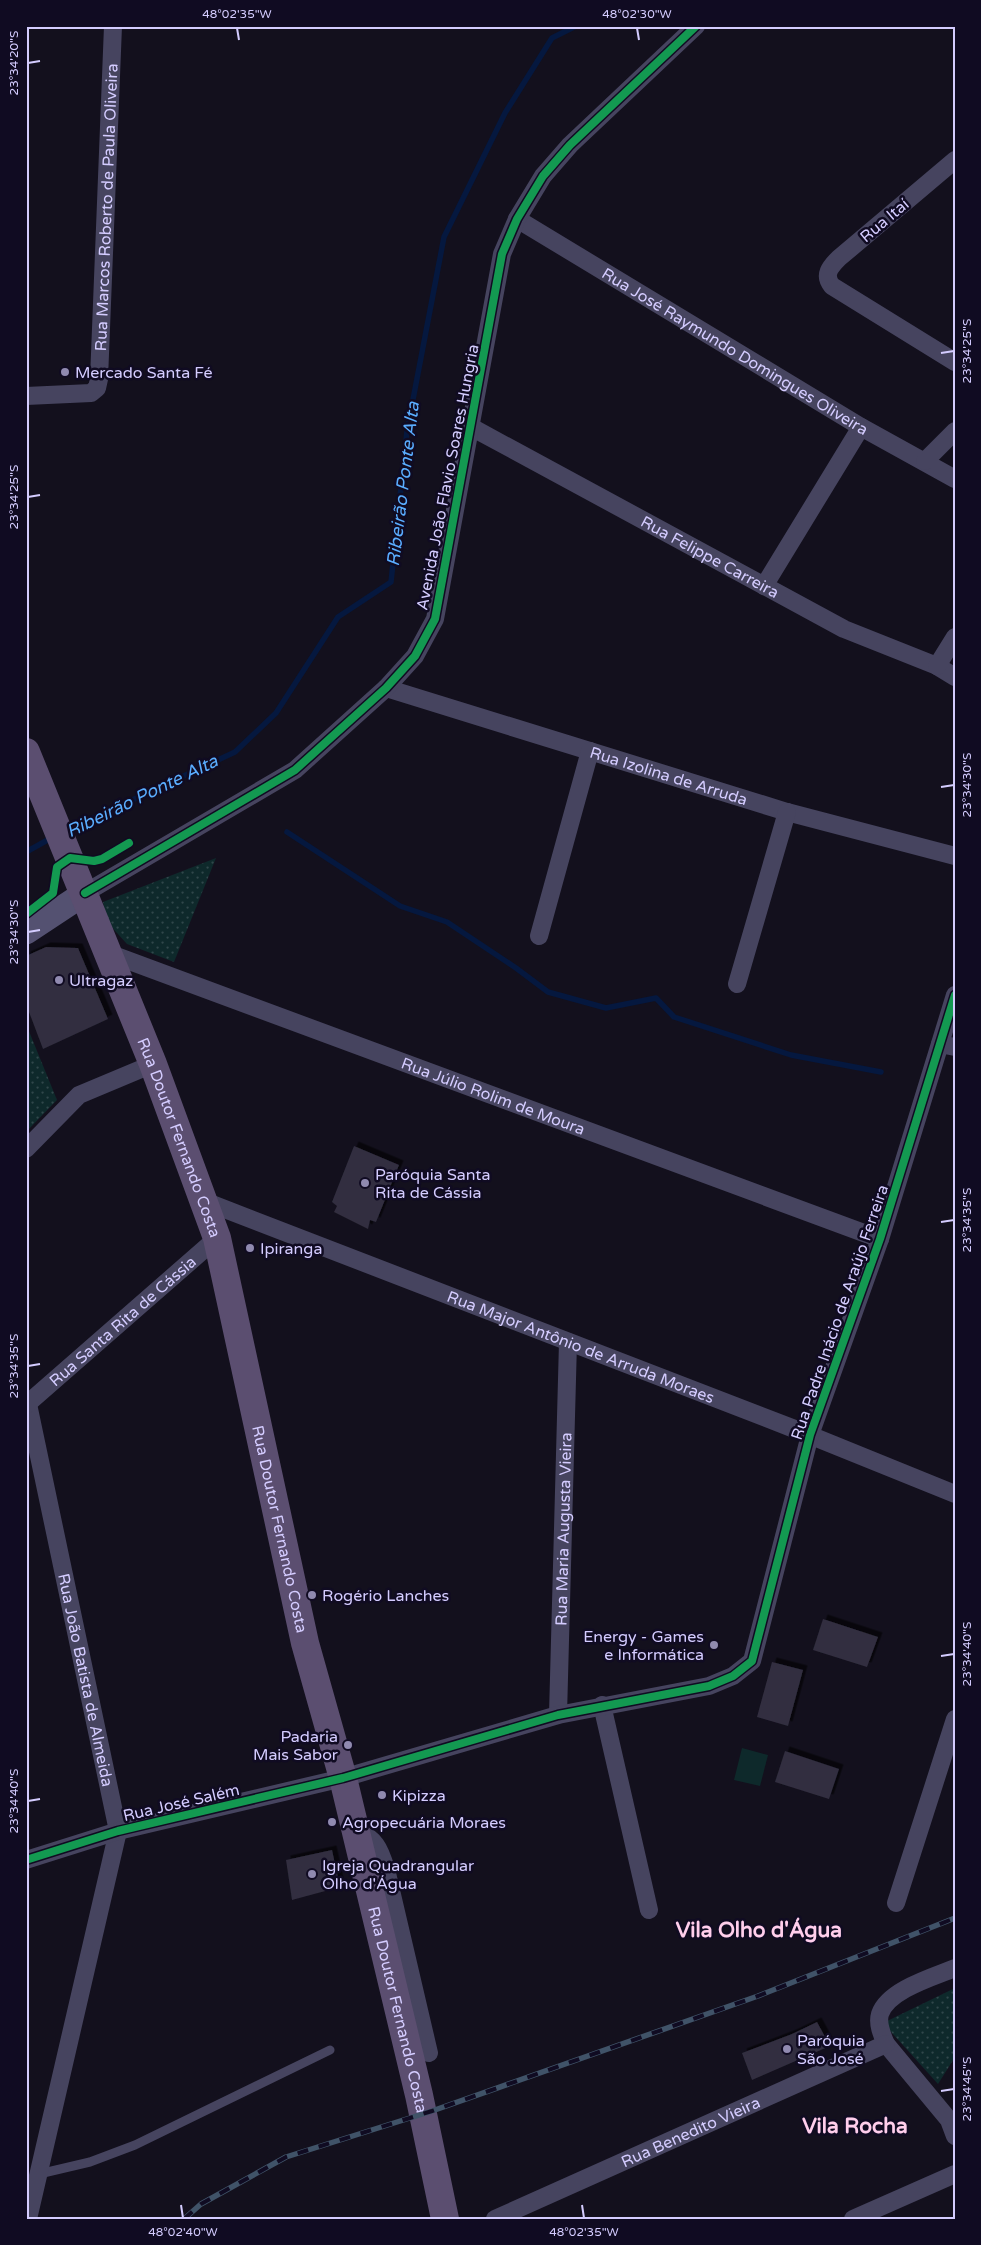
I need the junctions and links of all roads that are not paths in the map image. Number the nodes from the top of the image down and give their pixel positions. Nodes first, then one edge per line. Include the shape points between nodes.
1 (113, 26) edge
2 (696, 26) edge
3 (955, 160) edge
4 (517, 219) junction
5 (955, 362) edge
6 (26, 396) edge
7 (471, 427) junction
8 (861, 427) junction
9 (955, 431) edge
10 (925, 461) junction
11 (955, 479) edge
12 (764, 586) junction
13 (955, 637) edge
14 (938, 666) junction
15 (955, 677) edge
16 (386, 688) junction
17 (590, 751) junction
18 (26, 752) edge
19 (787, 812) junction
20 (955, 856) edge
21 (85, 893) junction
22 (26, 932) edge
23 (539, 936) dead end
24 (108, 953) junction
25 (737, 984) dead end
26 (955, 995) edge
27 (947, 1045) edge
28 (153, 1064) junction
29 (26, 1149) edge
30 (204, 1201) junction
31 (217, 1238) junction
32 (880, 1239) junction
33 (568, 1342) junction
34 (27, 1404) edge
35 (810, 1436) junction
36 (955, 1494) edge
37 (602, 1705) junction
38 (558, 1715) junction
39 (955, 1718) edge
40 (343, 1778) junction
41 (355, 1828) junction
42 (118, 1831) junction
43 (26, 1860) edge
44 (896, 1903) dead end
45 (649, 1910) dead end
46 (955, 1968) edge
47 (886, 2044) junction
48 (330, 2050) dead end
49 (429, 2053) dead end
50 (953, 2122) edge
51 (39, 2174) junction
52 (955, 2174) edge
53 (28, 2219) edge
54 (445, 2219) edge
55 (495, 2219) edge
56 (853, 2219) edge

1 - 6 street, Rua Marcos Roberto de Paula Oliveira via 97,388 90,393
2 - 4 street, Avenida João Flavio Soares Hungria via 570,145 543,176
3 - 5 street, Rua Itaí via 839,258 827,273 827,280 832,286
4 - 7 street, Avenida João Flavio Soares Hungria via 502,254
4 - 8 street, Rua José Raymundo Domingues Oliveira
7 - 12 street, Rua Felippe Carreira
7 - 16 street, Avenida João Flavio Soares Hungria via 435,619 415,656
8 - 10 street, Rua José Raymundo Domingues Oliveira
8 - 12 street
9 - 10 street
10 - 11 street, Rua José Raymundo Domingues Oliveira
12 - 14 street, Rua Felippe Carreira via 844,629
13 - 14 street
14 - 15 street, Rua Felippe Carreira
16 - 17 street, Rua Izolina de Arruda
16 - 21 street, Avenida João Flavio Soares Hungria via 295,770
17 - 19 street, Rua Izolina de Arruda
17 - 23 street
18 - 21 main road, Rua Doutor Fernando Costa
19 - 20 street, Rua Izolina de Arruda
19 - 25 street
21 - 22 main road
21 - 24 main road, Rua Doutor Fernando Costa
24 - 28 main road, Rua Doutor Fernando Costa
24 - 32 street, Rua Júlio Rolim de Moura
26 - 27 street, Rua Padre Inácio de Araújo Ferreira
27 - 32 street, Rua Padre Inácio de Araújo Ferreira
28 - 29 street via 79,1095
28 - 30 main road, Rua Doutor Fernando Costa
30 - 31 main road, Rua Doutor Fernando Costa
30 - 33 street, Rua Major Antônio de Arruda Moraes
31 - 34 street, Rua Santa Rita de Cássia
31 - 40 main road, Rua Doutor Fernando Costa via 305,1643
32 - 35 street, Rua Padre Inácio de Araújo Ferreira
33 - 35 street, Rua Major Antônio de Arruda Moraes
33 - 38 street, Rua Maria Augusta Vieira
34 - 42 street, Rua João Batista de Almeida
35 - 36 street, Rua Major Antônio de Arruda Moraes
35 - 37 street, Rua Padre Inácio de Araújo Ferreira via 752,1660 733,1676 709,1686
37 - 38 street, Rua Padre Inácio de Araújo Ferreira
37 - 45 street
38 - 40 street, Rua Padre Inácio de Araújo Ferreira
39 - 44 street
40 - 41 main road, Rua Doutor Fernando Costa
40 - 42 street, Rua José Salém
41 - 49 street via 372,1838 382,1855
41 - 54 main road, Rua Doutor Fernando Costa
42 - 43 street, Rua José Salém
42 - 51 street, Rua João Batista de Almeida
46 - 47 street via 903,1990 890,2000 880,2014 880,2031
47 - 50 street
47 - 55 street, Rua Benedito Vieira
48 - 51 lane via 135,2145 90,2162
51 - 53 street, Rua João Batista de Almeida
52 - 56 street

